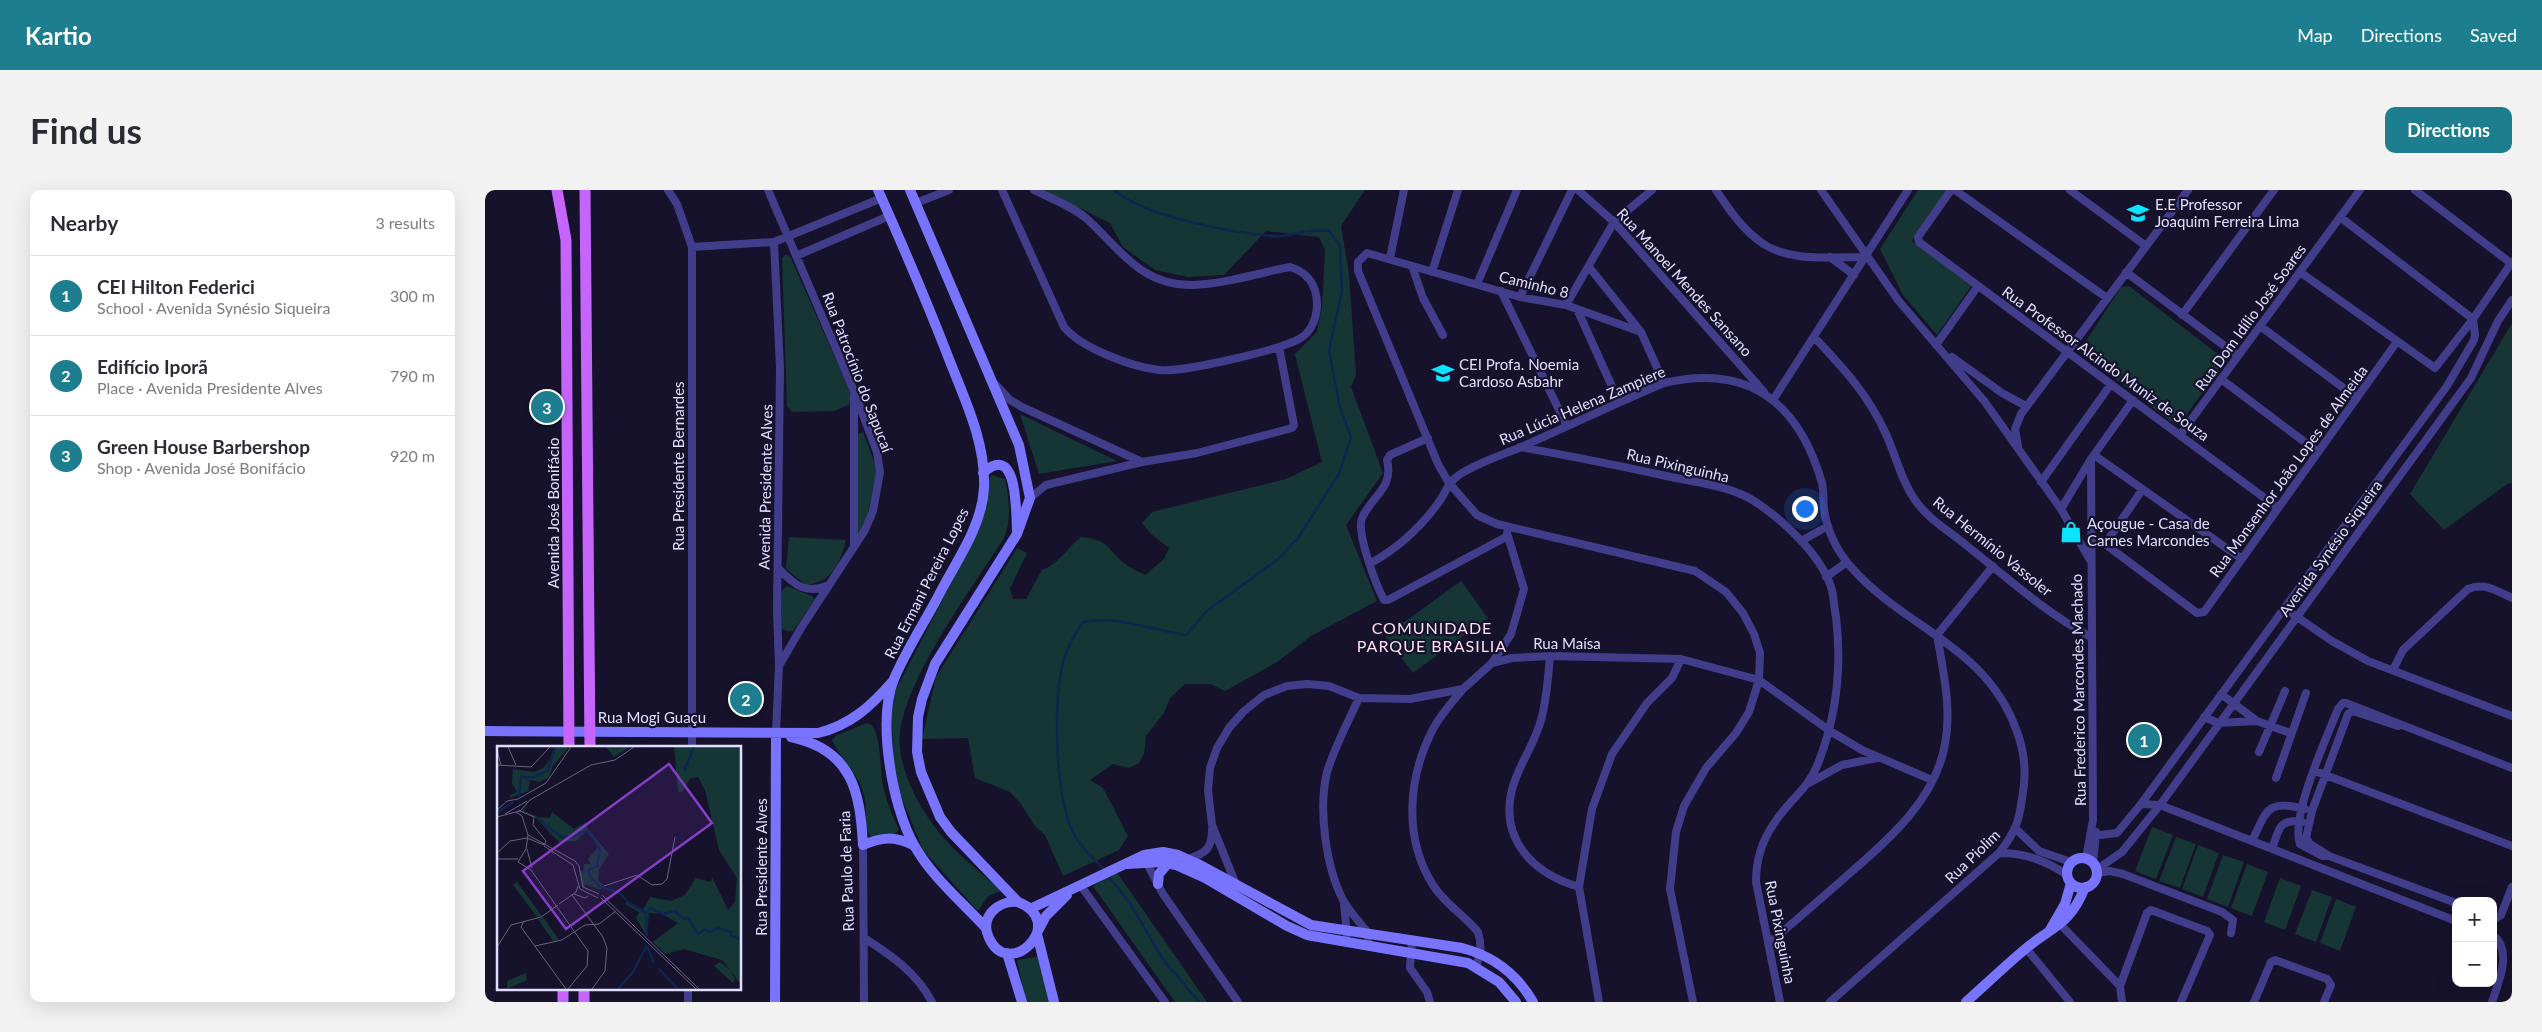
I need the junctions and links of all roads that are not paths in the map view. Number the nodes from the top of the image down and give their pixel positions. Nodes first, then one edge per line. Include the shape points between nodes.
1 (557, 190) edge
2 (585, 190) edge
3 (668, 190) edge
4 (768, 190) edge
5 (910, 190) edge
6 (949, 190) edge
7 (1002, 190) edge
8 (1034, 190) edge
9 (1404, 190) edge
10 (1459, 190) edge
11 (1517, 190) edge
12 (1571, 190) edge
13 (1578, 190) edge
14 (1652, 190) edge
15 (1716, 190) edge
16 (1821, 190) edge
17 (1908, 190) edge
18 (1951, 190) edge
19 (1955, 190) edge
20 (2070, 190) edge
21 (2188, 190) edge
22 (2275, 190) edge
23 (2360, 190) edge
24 (2415, 190) edge
25 (880, 194) edge
26 (916, 203) junction
27 (889, 216) junction
28 (2340, 217) junction
29 (1614, 222) junction
30 (787, 236) junction
31 (775, 242) junction
32 (2146, 246) junction
33 (692, 247) junction
34 (796, 256) junction
35 (1830, 256) junction
36 (1866, 257) junction
37 (1391, 258) junction
38 (2512, 263) edge
39 (1412, 266) junction
40 (1589, 267) junction
41 (1432, 272) junction
42 (2126, 272) junction
43 (2299, 272) junction
44 (1854, 275) junction
45 (1477, 284) junction
46 (1978, 286) junction
47 (1501, 291) junction
48 (1520, 297) junction
49 (2107, 298) junction
50 (2512, 300) edge
51 (1566, 305) junction
52 (1577, 309) junction
53 (2182, 315) junction
54 (2473, 319) junction
55 (2260, 326) junction
56 (1641, 332) junction
57 (1443, 335) dead end
58 (1814, 337) junction
59 (2396, 343) junction
60 (1936, 345) junction
61 (1279, 347) junction
62 (1942, 350) junction
63 (2067, 351) junction
64 (2238, 356) junction
65 (2221, 379) junction
66 (1664, 383) junction
67 (995, 384) junction
68 (2111, 384) junction
69 (854, 392) junction
70 (1770, 398) junction
71 (2357, 398) junction
72 (2133, 400) junction
73 (1619, 402) junction
74 (2027, 406) junction
75 (1567, 426) junction
76 (2180, 435) junction
77 (1428, 438) junction
78 (1520, 447) junction
79 (2020, 452) junction
80 (2318, 452) junction
81 (2093, 457) junction
82 (1141, 462) junction
83 (983, 473) junction
84 (2041, 482) junction
85 (1449, 483) junction
86 (2142, 490) junction
87 (1030, 498) junction
88 (2278, 508) junction
89 (2061, 509) junction
90 (1507, 526) junction
91 (1828, 526) junction
92 (1017, 534) junction
93 (1507, 537) junction
94 (2091, 540) junction
95 (1801, 541) junction
96 (2105, 544) junction
97 (1837, 547) joint
98 (854, 548) junction
99 (2242, 559) junction
100 (2090, 560) junction
101 (1847, 562) junction
102 (1371, 563) junction
103 (1993, 566) junction
104 (778, 568) junction
105 (1826, 576) junction
106 (829, 585) junction
107 (2512, 598) edge
108 (2284, 608) junction
109 (2297, 617) junction
110 (1937, 635) junction
111 (2091, 637) junction
112 (1550, 656) junction
113 (1681, 659) junction
114 (1492, 663) junction
115 (779, 666) junction
116 (2393, 670) junction
117 (893, 680) junction
118 (1759, 680) junction
119 (1463, 688) junction
120 (2285, 691) dead end
121 (2306, 693) dead end
122 (2221, 694) junction
123 (1359, 698) junction
124 (2234, 703) junction
125 (2512, 716) edge
126 (2205, 717) junction
127 (2257, 721) junction
128 (2219, 723) junction
129 (2270, 726) junction
130 (2405, 727) junction
131 (831, 730) junction
132 (485, 731) edge
133 (569, 731) junction
134 (1830, 731) junction
135 (590, 732) junction
136 (692, 732) junction
137 (776, 733) junction
138 (2290, 733) junction
139 (569, 746) edge
140 (590, 746) edge
141 (692, 746) edge
142 (825, 750) junction
143 (2259, 752) dead end
144 (1879, 757) junction
145 (2512, 768) edge
146 (2315, 770) junction
147 (2326, 775) junction
148 (2276, 778) dead end
149 (1933, 780) junction
150 (1809, 783) junction
151 (2141, 804) junction
152 (2160, 805) junction
153 (2301, 808) junction
154 (2312, 811) junction
155 (2299, 821) junction
156 (2309, 823) junction
157 (1212, 825) junction
158 (2016, 829) junction
159 (2117, 833) junction
160 (2094, 836) junction
161 (2252, 841) junction
162 (863, 845) junction
163 (913, 845) junction
164 (2512, 846) edge
165 (2125, 848) junction
166 (2272, 849) junction
167 (1999, 853) junction
168 (2329, 856) junction
169 (1188, 858) junction
170 (1145, 859) junction
171 (2071, 862) junction
172 (1169, 863) junction
173 (2093, 866) junction
174 (2069, 879) junction
175 (1086, 884) junction
176 (1157, 884) junction
177 (2085, 887) junction
178 (2512, 887) edge
179 (1579, 888) junction
180 (1071, 890) junction
181 (1236, 890) junction
182 (1018, 902) junction
183 (1345, 902) junction
184 (2452, 902) edge
185 (1030, 909) junction
186 (2497, 917) edge
187 (2452, 919) edge
188 (2059, 922) junction
189 (986, 928) junction
190 (1037, 933) junction
191 (2231, 933) dead end
192 (1369, 934) junction
193 (1346, 937) junction
194 (864, 938) junction
195 (2497, 938) edge
196 (1412, 940) junction
197 (1769, 944) junction
198 (1367, 945) junction
199 (2026, 948) junction
200 (1411, 951) junction
201 (2511, 951) edge
202 (1007, 953) junction
203 (1481, 954) junction
204 (1476, 966) junction
205 (2120, 986) junction
206 (775, 1002) edge
207 (864, 1002) edge
208 (932, 1002) edge
209 (1022, 1002) edge
210 (1054, 1002) edge
211 (1165, 1002) edge
212 (1238, 1002) edge
213 (1430, 1002) edge
214 (1516, 1002) edge
215 (1533, 1002) edge
216 (1599, 1002) edge
217 (1693, 1002) edge
218 (1780, 1002) edge
219 (1830, 1002) edge
220 (1966, 1002) edge
221 (2070, 1002) edge
222 (2122, 1002) edge
223 (2181, 1002) edge
224 (2254, 1002) edge
225 (2324, 1002) edge
226 (2492, 1002) edge

1 - 133 main road, Avenida José Bonifácio via 566,240
2 - 135 main road
3 - 33 street, Rua Presidente Bernardes via 677,204
4 - 30 street, Rua Patrocínio do Sapucaí
5 - 26 street
6 - 26 street
7 - 61 street via 1053,307 1071,335 1081,342 1148,368 1172,370
8 - 61 street via 1086,218 1135,267 1152,278 1192,285 1290,267 1306,275 1312,282 1317,305 1311,326 1305,334
9 - 37 street
10 - 41 street
11 - 45 street
12 - 48 street
13 - 29 street, Rua Manoel Mendes Sansano
14 - 29 street
15 - 35 street via 1738,221 1759,241 1783,253
16 - 36 street, Rua Frederico Marcondes Machado
17 - 36 street
18 - 46 street, Rua Professor Alcindo Muniz de Souza via 1918,240
19 - 49 street
20 - 32 street
21 - 32 street
22 - 53 street
23 - 28 street, Rua Dom Idílio José Soares
24 - 38 street
25 - 27 street, Rua Ermani Pereira Lopes
25 - 30 street
26 - 67 street
27 - 34 street
27 - 83 street, Rua Ermani Pereira Lopes via 972,418
28 - 43 street, Rua Dom Idílio José Soares
28 - 54 street
29 - 40 street
29 - 70 street, Rua Manoel Mendes Sansano
30 - 31 street
30 - 34 street, Rua Patrocínio do Sapucaí
31 - 33 street
31 - 104 street, Avenida Presidente Alves via 780,368
32 - 42 street
33 - 136 street, Rua Presidente Bernardes
34 - 69 street, Rua Patrocínio do Sapucaí
35 - 36 street
35 - 44 street
36 - 44 street
36 - 60 street, Rua Frederico Marcondes Machado
37 - 39 street, Caminho 8
37 - 77 street, Caminho 8 via 1367,253 1358,262 1358,271
38 - 54 street
39 - 41 street, Caminho 8
39 - 57 street via 1423,298
40 - 51 street
40 - 56 street
41 - 45 street, Caminho 8
42 - 49 street
42 - 53 street
43 - 55 street, Rua Dom Idílio José Soares
43 - 59 street
44 - 58 street
45 - 47 street, Caminho 8
46 - 60 street
46 - 63 street, Rua Professor Alcindo Muniz de Souza
47 - 48 street, Caminho 8
47 - 75 street
48 - 51 street, Caminho 8
49 - 63 street
50 - 109 street, Avenida Synésio Siqueira via 2498,321 2471,378
51 - 52 street, Caminho 8
52 - 56 street, Caminho 8
52 - 73 street
53 - 64 street
54 - 59 street via 2435,368
54 - 108 street, Avenida Synésio Siqueira via 2475,335 2447,386
55 - 64 street, Rua Dom Idílio José Soares
55 - 71 street
56 - 66 street
58 - 70 street
58 - 103 street, Rua Hermínio Vassoler via 1856,382 1871,405 1886,434 1904,483 1916,501
59 - 71 street, Rua Monsenhor João Lopes de Almeida
60 - 62 street, Rua Frederico Marcondes Machado
61 - 82 street via 1292,428 1197,453
62 - 74 street
62 - 79 street, Rua Frederico Marcondes Machado via 1985,402
63 - 68 street, Rua Professor Alcindo Muniz de Souza
63 - 74 street
64 - 65 street, Rua Dom Idílio José Soares
65 - 76 street, Rua Dom Idílio José Soares
65 - 80 street
66 - 70 street, Rua Lúcia Helena Zampiere via 1684,378 1741,382
66 - 73 street, Rua Lúcia Helena Zampiere
67 - 82 street via 1022,407
67 - 87 street via 1019,444
68 - 72 street, Rua Professor Alcindo Muniz de Souza
68 - 84 street
69 - 98 street
69 - 98 street, Rua Patrocínio do Sapucaí via 877,452 880,472 873,511
70 - 91 street, Rua Lúcia Helena Zampiere via 1800,428 1813,454 1823,486
71 - 80 street, Rua Monsenhor João Lopes de Almeida
72 - 76 street, Rua Professor Alcindo Muniz de Souza
72 - 81 street
73 - 75 street, Rua Lúcia Helena Zampiere
74 - 79 street via 2015,429
75 - 78 street, Rua Lúcia Helena Zampiere
76 - 88 street, Rua Professor Alcindo Muniz de Souza
77 - 85 street
77 - 102 street via 1388,458 1389,480 1362,518 1360,528 1363,546
78 - 85 street, Rua Lúcia Helena Zampiere via 1483,461
78 - 95 street, Rua Pixinguinha via 1728,489 1754,501
79 - 84 street, Rua Frederico Marcondes Machado
80 - 88 street, Rua Monsenhor João Lopes de Almeida
81 - 86 street
81 - 89 street
81 - 94 street, Rua Frederico Marcondes Machado
82 - 87 street via 1045,485
83 - 92 street via 990,466 998,465 1005,467 1011,475
83 - 117 street, Rua Ermani Pereira Lopes via 981,509 971,535
84 - 89 street, Rua Frederico Marcondes Machado
85 - 90 street via 1477,515
85 - 102 street via 1441,499 1412,533 1387,555
86 - 96 street
86 - 99 street
87 - 92 street
88 - 99 street, Rua Monsenhor João Lopes de Almeida
89 - 100 street, Rua Frederico Marcondes Machado
90 - 93 street
90 - 118 street via 1695,571 1726,592 1743,613 1760,653
91 - 95 street
91 - 97 street, Rua Lúcia Helena Zampiere
92 - 182 street via 935,664 922,698 916,736 921,772 940,817
93 - 102 street via 1388,600 1384,600
93 - 114 street via 1524,589 1511,634
94 - 96 street
94 - 100 street, Rua Frederico Marcondes Machado
95 - 105 street, Rua Pixinguinha
96 - 99 street, Rua Monsenhor João Lopes de Almeida via 2201,613
97 - 101 street, Rua Piolim
98 - 106 street, Rua Patrocínio do Sapucaí
100 - 111 street, Rua Frederico Marcondes Machado
101 - 105 street
101 - 110 street, Rua Piolim via 1869,586
103 - 110 street
103 - 111 street, Rua Hermínio Vassoler via 2072,627
104 - 106 street via 789,581 803,588 817,590
104 - 115 street, Avenida Presidente Alves
105 - 134 street, Rua Pixinguinha via 1831,588 1838,635 1839,681
106 - 115 street, Rua Patrocínio do Sapucaí
107 - 116 street via 2488,587 2477,585 2468,589 2403,650
108 - 109 street
108 - 122 street, Avenida Synésio Siqueira
109 - 116 street via 2368,661
109 - 124 street, Avenida Synésio Siqueira
110 - 149 street via 1948,718 1945,745
110 - 158 street, Rua Piolim via 1995,686 2008,706 2022,745 2026,771
111 - 160 street, Rua Frederico Marcondes Machado
112 - 113 street, Rua Maísa
112 - 114 street, Rua Maísa via 1512,658
112 - 179 street via 1541,720 1513,787 1510,820 1514,838 1525,855 1561,882
113 - 118 street, Rua Maísa
113 - 179 street via 1672,678 1647,703 1612,754 1592,809
114 - 119 street, Rua Maísa
115 - 137 street, Avenida Presidente Alves
116 - 125 street
117 - 131 street via 853,720
117 - 163 street, Rua Ermani Pereira Lopes via 887,748 893,787
118 - 134 street, Rua Maísa
118 - 217 street via 1749,712 1706,768 1684,806 1676,832 1670,889
119 - 123 street, Rua Maísa via 1410,699
119 - 203 street via 1434,727 1417,768 1413,834 1418,856 1434,887 1478,932
120 - 129 street
121 - 138 street
122 - 124 street
122 - 126 street, Avenida Synésio Siqueira
123 - 157 street, Rua Maísa via 1329,686 1294,686 1264,695 1243,712 1217,748 1210,768 1208,790
123 - 183 street via 1335,749 1324,798 1328,855
124 - 127 street
124 - 128 street, Avenida Synésio Siqueira
126 - 128 street
126 - 151 street, Avenida Synésio Siqueira
127 - 128 street
127 - 129 street
128 - 152 street, Avenida Synésio Siqueira
129 - 138 street
129 - 143 street
130 - 145 street
130 - 146 street via 2387,717 2343,703
130 - 147 street via 2350,711
131 - 137 street, Rua Mogi Guaçu
131 - 142 street via 826,736
132 - 133 street, Rua Mogi Guaçu
133 - 135 street, Rua Mogi Guaçu
133 - 139 main road, Avenida José Bonifácio
134 - 144 street, Rua Maísa
134 - 150 street, Rua Pixinguinha
135 - 136 street, Rua Mogi Guaçu
135 - 140 main road
136 - 137 street, Rua Mogi Guaçu
136 - 141 street, Rua Presidente Bernardes
137 - 142 street, Rua Paulo de Faria
137 - 206 street, Rua Presidente Alves
138 - 148 street
142 - 162 street, Rua Paulo de Faria via 844,767 856,788
144 - 149 street, Rua Maísa
144 - 150 street via 1842,765
146 - 147 street
146 - 153 street
147 - 154 street
147 - 164 street
149 - 197 street via 1924,797 1888,840
150 - 197 street, Rua Pixinguinha via 1773,824 1756,867
151 - 152 street
151 - 159 street, Avenida Synésio Siqueira
152 - 161 street
152 - 165 street, Avenida Synésio Siqueira
153 - 154 street
153 - 155 street
153 - 161 street via 2276,805 2270,808
154 - 156 street
155 - 156 street
155 - 166 street via 2290,820 2282,824
155 - 168 street via 2297,837 2300,844 2322,856
156 - 168 street via 2307,841
157 - 169 street via 1209,848 1205,853
157 - 181 street, Rua Maísa
158 - 167 street, Rua Piolim
158 - 171 street via 2039,851
159 - 160 street
159 - 165 street
160 - 173 street, Rua Frederico Marcondes Machado
161 - 166 street
162 - 163 street via 884,838 899,838
162 - 194 street, Rua Paulo de Faria
163 - 189 street, Rua Ermani Pereira Lopes
165 - 173 street, Avenida Synésio Siqueira via 2111,861
166 - 187 street
167 - 174 street via 2036,858
167 - 219 street, Rua Piolim
168 - 184 street
169 - 170 street via 1163,852
169 - 181 street
170 - 172 street
170 - 175 street via 1122,865
170 - 176 street
171 - 173 street via 2078,858
171 - 174 street
172 - 176 street via 1159,874
172 - 181 street
173 - 177 street via 2095,881
173 - 191 street via 2123,874 2222,912 2233,920
174 - 177 street
174 - 188 street
175 - 180 street
175 - 211 street
176 - 212 street
177 - 188 street via 2075,908
178 - 186 street via 2501,915
179 - 216 street
180 - 185 street
180 - 190 street via 1046,916
181 - 193 street via 1307,934
182 - 185 street
182 - 189 street via 1011,901 996,907 987,920
183 - 192 street
183 - 193 street
185 - 190 street via 1037,923
188 - 199 street
188 - 205 street
189 - 202 street via 990,941
190 - 202 street via 1026,949
190 - 210 street
192 - 193 street
192 - 196 street
192 - 198 street
193 - 198 street
194 - 207 street, Rua Paulo de Faria
194 - 208 street via 908,969
195 - 201 street
196 - 200 street
196 - 203 street
197 - 218 street, Rua Pixinguinha
198 - 200 street
199 - 220 street
199 - 221 street
200 - 204 street
200 - 213 street via 1410,968
201 - 226 street
202 - 209 street
203 - 204 street
203 - 215 street via 1508,970
204 - 214 street via 1499,982
205 - 222 street
205 - 223 street via 2147,913 2151,910 2207,931 2210,935
224 - 225 street via 2271,962 2275,960 2327,979 2331,985

